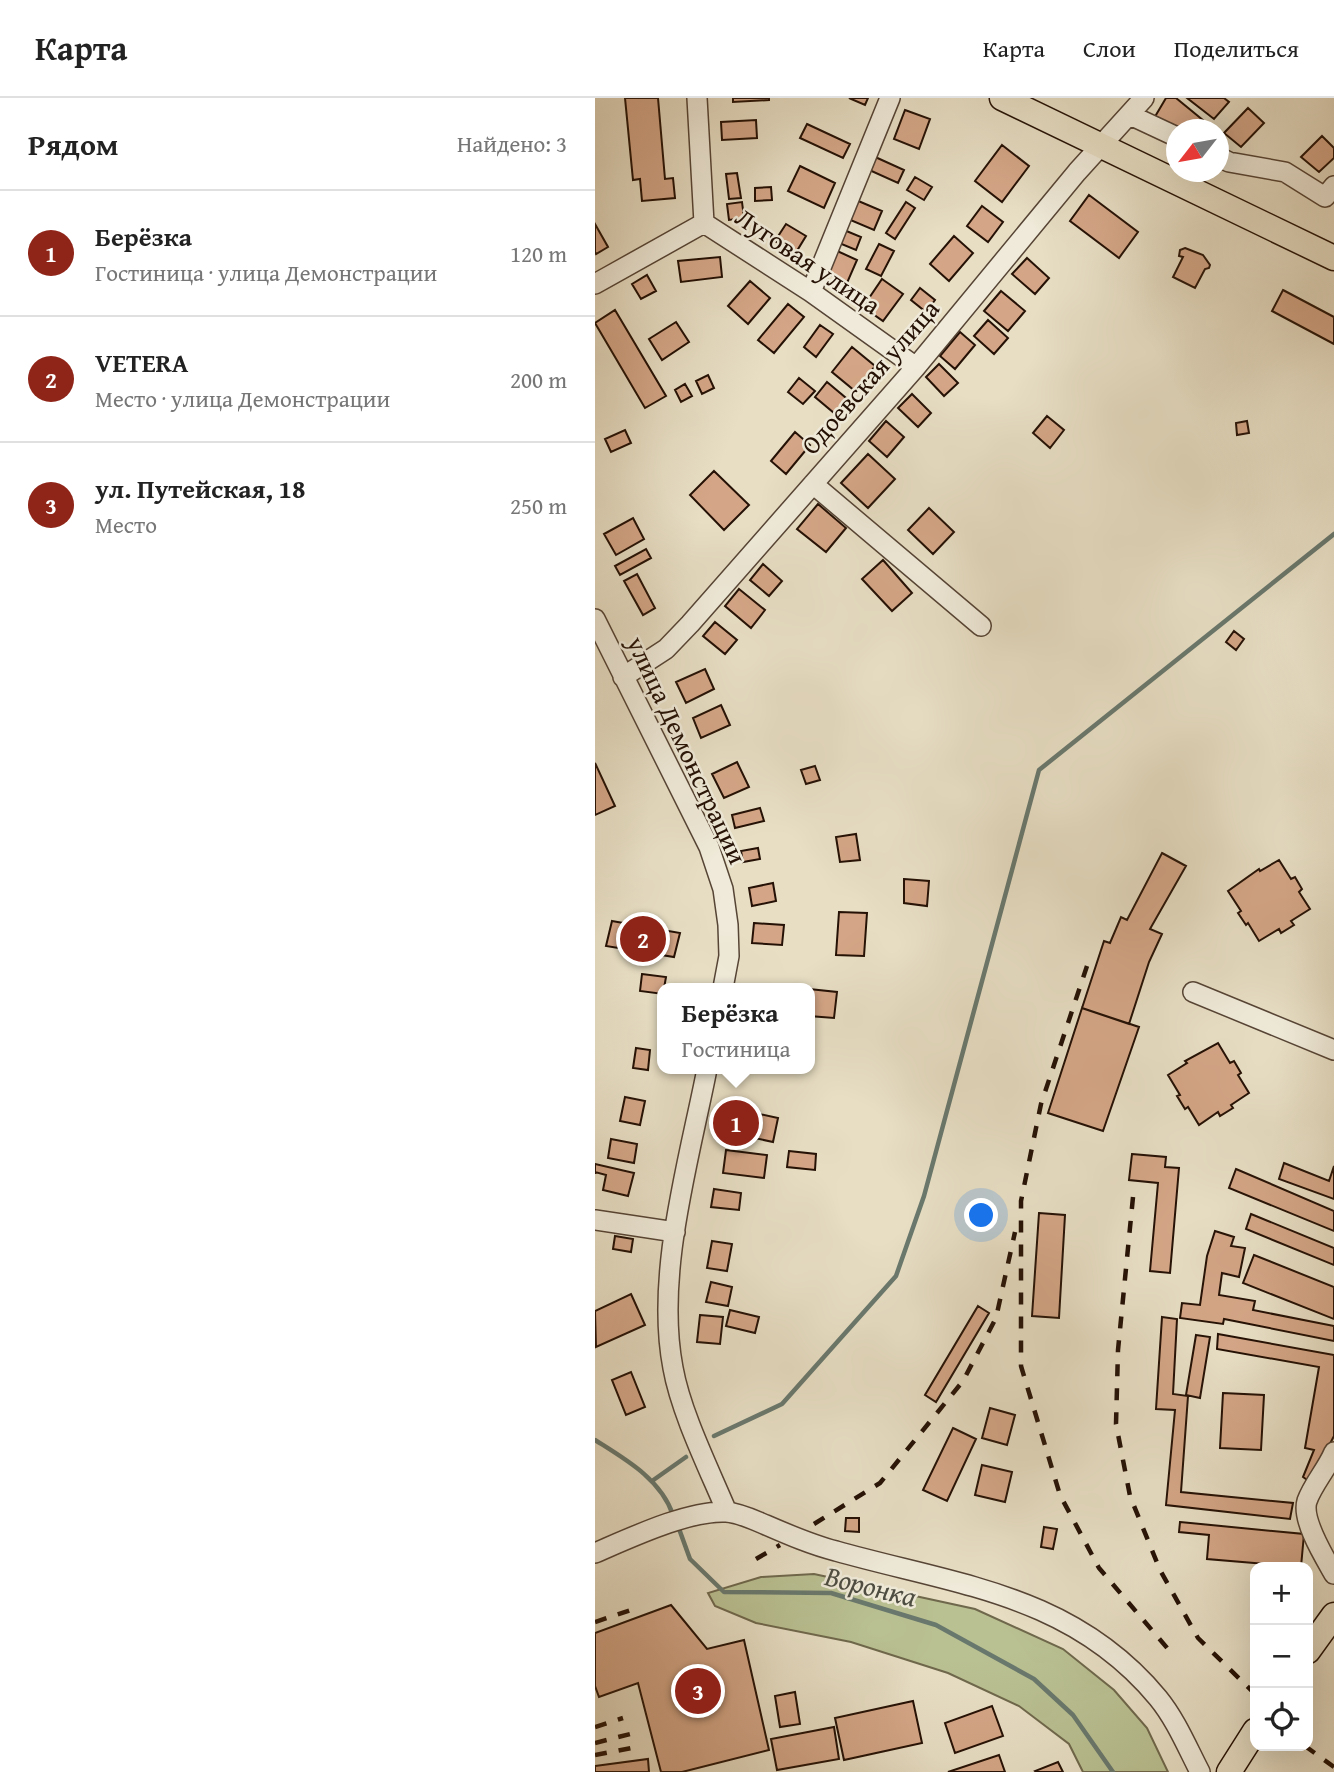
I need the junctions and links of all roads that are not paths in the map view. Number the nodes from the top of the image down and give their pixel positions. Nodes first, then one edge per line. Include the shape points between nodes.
1 (697, 98) edge
2 (890, 98) edge
3 (1002, 98) edge
4 (1137, 107) edge
5 (1166, 129) edge
6 (1101, 145) junction
7 (1229, 162) edge
8 (1330, 192) edge
9 (704, 223) junction
10 (1334, 258) edge
11 (595, 284) edge
12 (811, 292) junction
13 (916, 367) junction
14 (813, 484) junction
15 (595, 619) edge
16 (981, 626) dead end
17 (623, 677) junction
18 (724, 983) edge
19 (1193, 992) dead end
20 (1334, 1050) edge
21 (706, 1074) edge
22 (595, 1220) edge
23 (675, 1232) junction
24 (1334, 1452) edge
25 (727, 1512) junction
26 (595, 1553) edge
27 (1334, 1574) edge
28 (1334, 1615) edge
29 (1313, 1644) edge
30 (1250, 1739) edge
31 (1232, 1767) edge
32 (1200, 1772) edge

1 - 9 street
2 - 12 street
3 - 6 main road
4 - 5 street
4 - 6 street, Одоевская улица
6 - 10 main road
6 - 13 street, Одоевская улица
7 - 8 street via 1285,172
9 - 11 street
9 - 12 street, Луговая улица
12 - 13 street, Луговая улица
13 - 14 street, Одоевская улица
14 - 16 street
14 - 17 street, Одоевская улица via 666,649
15 - 17 street, улица Демонстрации
17 - 18 street, улица Демонстрации via 700,828 723,889 729,956
19 - 20 street
21 - 23 street
22 - 23 street
23 - 25 street via 667,1283 672,1367
24 - 27 street via 1306,1507
25 - 26 street via 700,1514
25 - 32 street via 818,1546 985,1589 1084,1632 1158,1699
28 - 29 main road
30 - 31 main road

